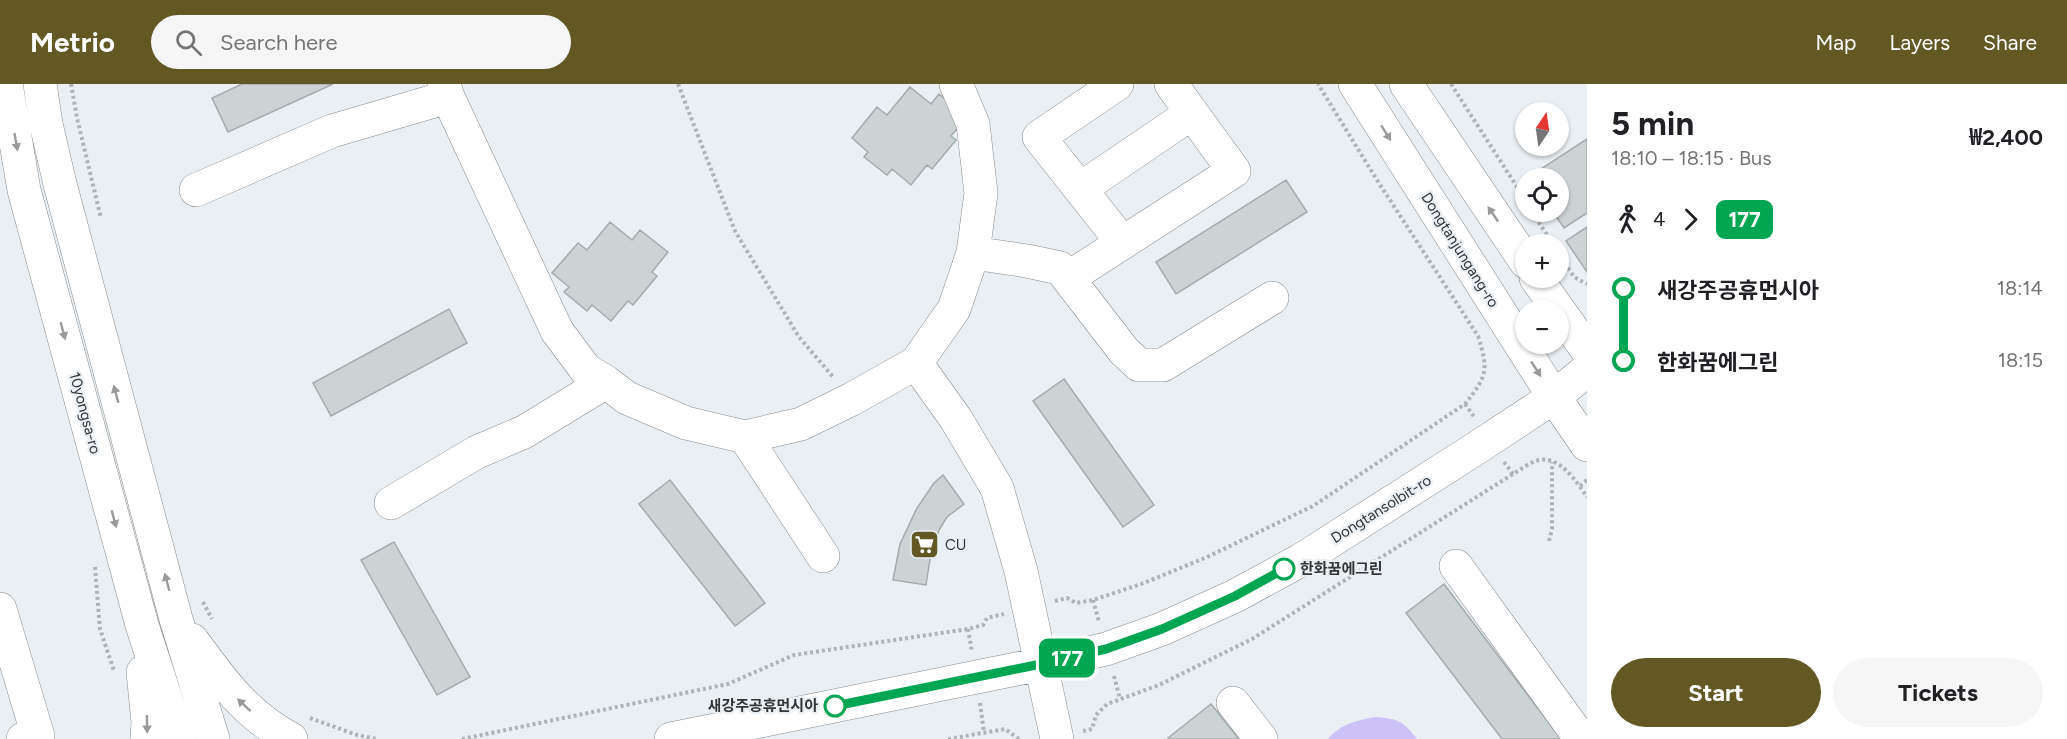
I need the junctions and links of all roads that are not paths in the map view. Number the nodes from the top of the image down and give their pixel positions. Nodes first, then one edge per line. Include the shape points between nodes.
1 (6, 84) edge
2 (40, 84) edge
3 (956, 84) edge
4 (1117, 84) edge
5 (1171, 84) edge
6 (1354, 84) edge
7 (1406, 84) edge
8 (446, 91) edge
9 (1192, 113) junction
10 (60, 184) junction
11 (1080, 189) junction
12 (196, 190) dead end
13 (12, 193) edge
14 (1122, 242) junction
15 (1515, 246) edge
16 (973, 254) junction
17 (1068, 278) junction
18 (1543, 288) edge
19 (1272, 298) dead end
20 (1587, 350) edge
21 (916, 363) junction
22 (1587, 370) edge
23 (606, 382) junction
24 (1554, 397) junction
25 (745, 437) junction
26 (1587, 445) edge
27 (391, 503) dead end
28 (823, 556) dead end
29 (1456, 566) dead end
30 (0, 609) edge
31 (176, 619) junction
32 (142, 625) junction
33 (1041, 664) junction
34 (1233, 703) dead end
35 (297, 727) edge
36 (23, 739) edge
37 (147, 739) edge
38 (179, 739) edge
39 (213, 739) edge
40 (671, 739) edge
41 (1057, 739) edge
42 (1261, 739) edge
43 (1581, 739) edge

1 -> 13 street, 10yongsa-ro
2 - 10 street
3 - 16 street via 973,124 981,193
4 - 11 street via 1039,137
5 - 9 street
6 -> 24 street, Dongtanjungang-ro
15 -> 7 street
8 - 12 street via 332,131
8 - 23 street via 557,331 586,370
9 - 11 street
9 - 14 street via 1234,171
10 - 13 street
31 -> 10 street
11 - 14 street
13 -> 32 street, 10yongsa-ro
14 - 17 street
16 - 17 street via 1060,268
16 - 21 street via 954,309
17 - 19 street via 1124,351 1139,364 1163,365
18 - 20 street
21 - 25 street via 801,424
21 - 33 street via 957,419 997,488 1021,571
22 - 24 street, Dongtansolbit-ro
23 - 25 street via 627,398 686,423
23 - 27 street via 524,432 477,452
24 - 26 street, Dongtanjungang-ro
24 - 33 street, Dongtansolbit-ro via 1301,560 1235,596 1117,645
25 - 28 street
29 - 43 street
30 - 36 street via 38,736
35 -> 31 street via 250,711 225,686
31 - 39 street
32 -> 37 street
32 - 38 street, 10yongsa-ro
33 - 40 street, Dongtansolbit-ro
33 - 41 street
34 - 42 street

